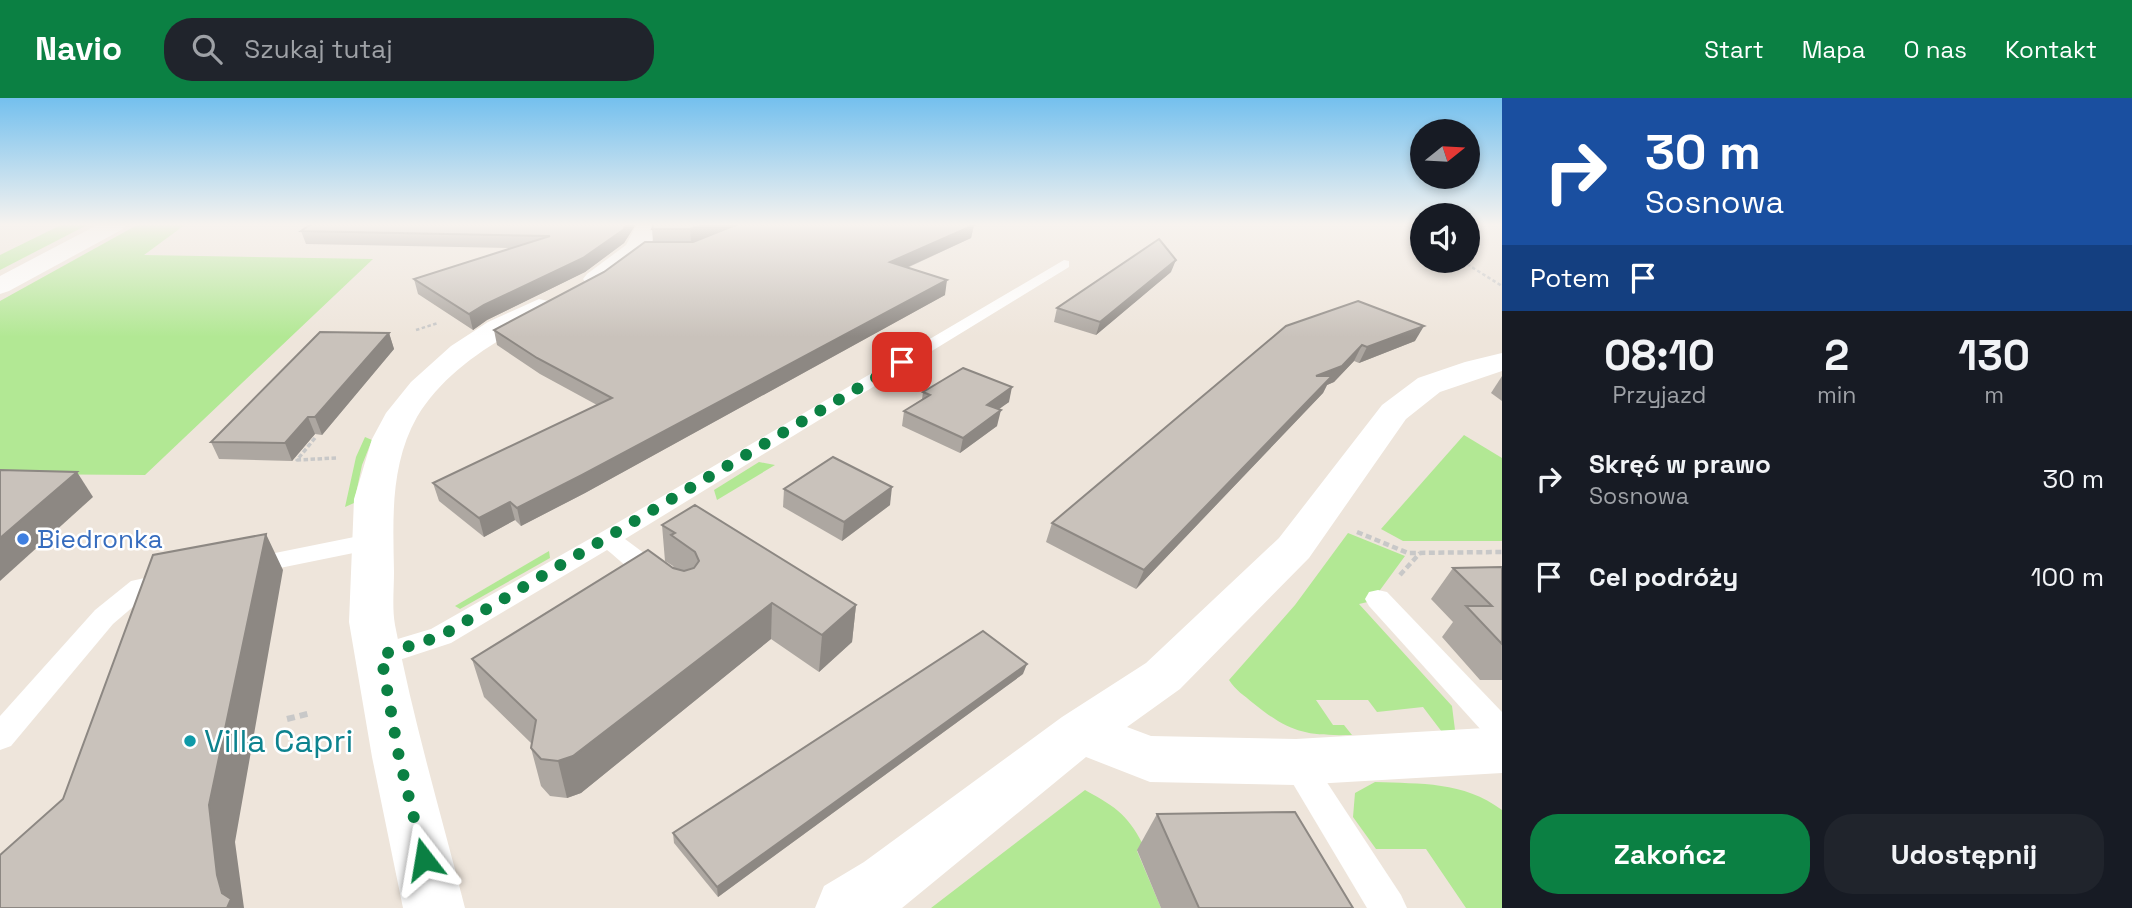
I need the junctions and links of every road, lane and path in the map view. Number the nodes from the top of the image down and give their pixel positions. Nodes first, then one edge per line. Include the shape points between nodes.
1 (44, 262) edge
2 (617, 262) edge
3 (1064, 264) dead end
4 (1480, 272) edge
5 (0, 286) edge
6 (1502, 286) edge
7 (444, 321) edge
8 (416, 330) dead end
9 (1502, 362) edge
10 (315, 438) edge
11 (336, 458) dead end
12 (1317, 516) junction
13 (608, 539) junction
14 (374, 541) junction
15 (1502, 552) edge
16 (230, 570) edge
17 (191, 577) edge
18 (675, 589) edge
19 (1378, 599) dead end
20 (381, 655) junction
21 (311, 713) dead end
22 (287, 719) dead end
23 (1080, 732) junction
24 (1502, 732) edge
25 (0, 737) edge
26 (1502, 750) edge
27 (1296, 762) junction
28 (434, 908) edge
29 (846, 908) edge
30 (1388, 908) edge

1 - 5 street
2 - 14 street via 595,279 484,337 422,389 396,426 380,465 371,515
3 - 13 lane
4 - 6 path
7 - 8 path
9 - 12 street via 1429,385 1394,412
10 - 11 path via 297,460
12 - 15 path via 1408,553
12 - 23 street via 1294,548 1163,676
13 - 18 lane
13 - 20 lane via 441,636
14 - 16 lane
14 - 20 street via 372,622
17 - 25 lane via 140,587 104,617
19 - 24 lane
20 - 28 street via 391,722
21 - 22 path
23 - 27 street via 1150,759
23 - 29 street via 886,883
26 - 27 street
27 - 30 lane

